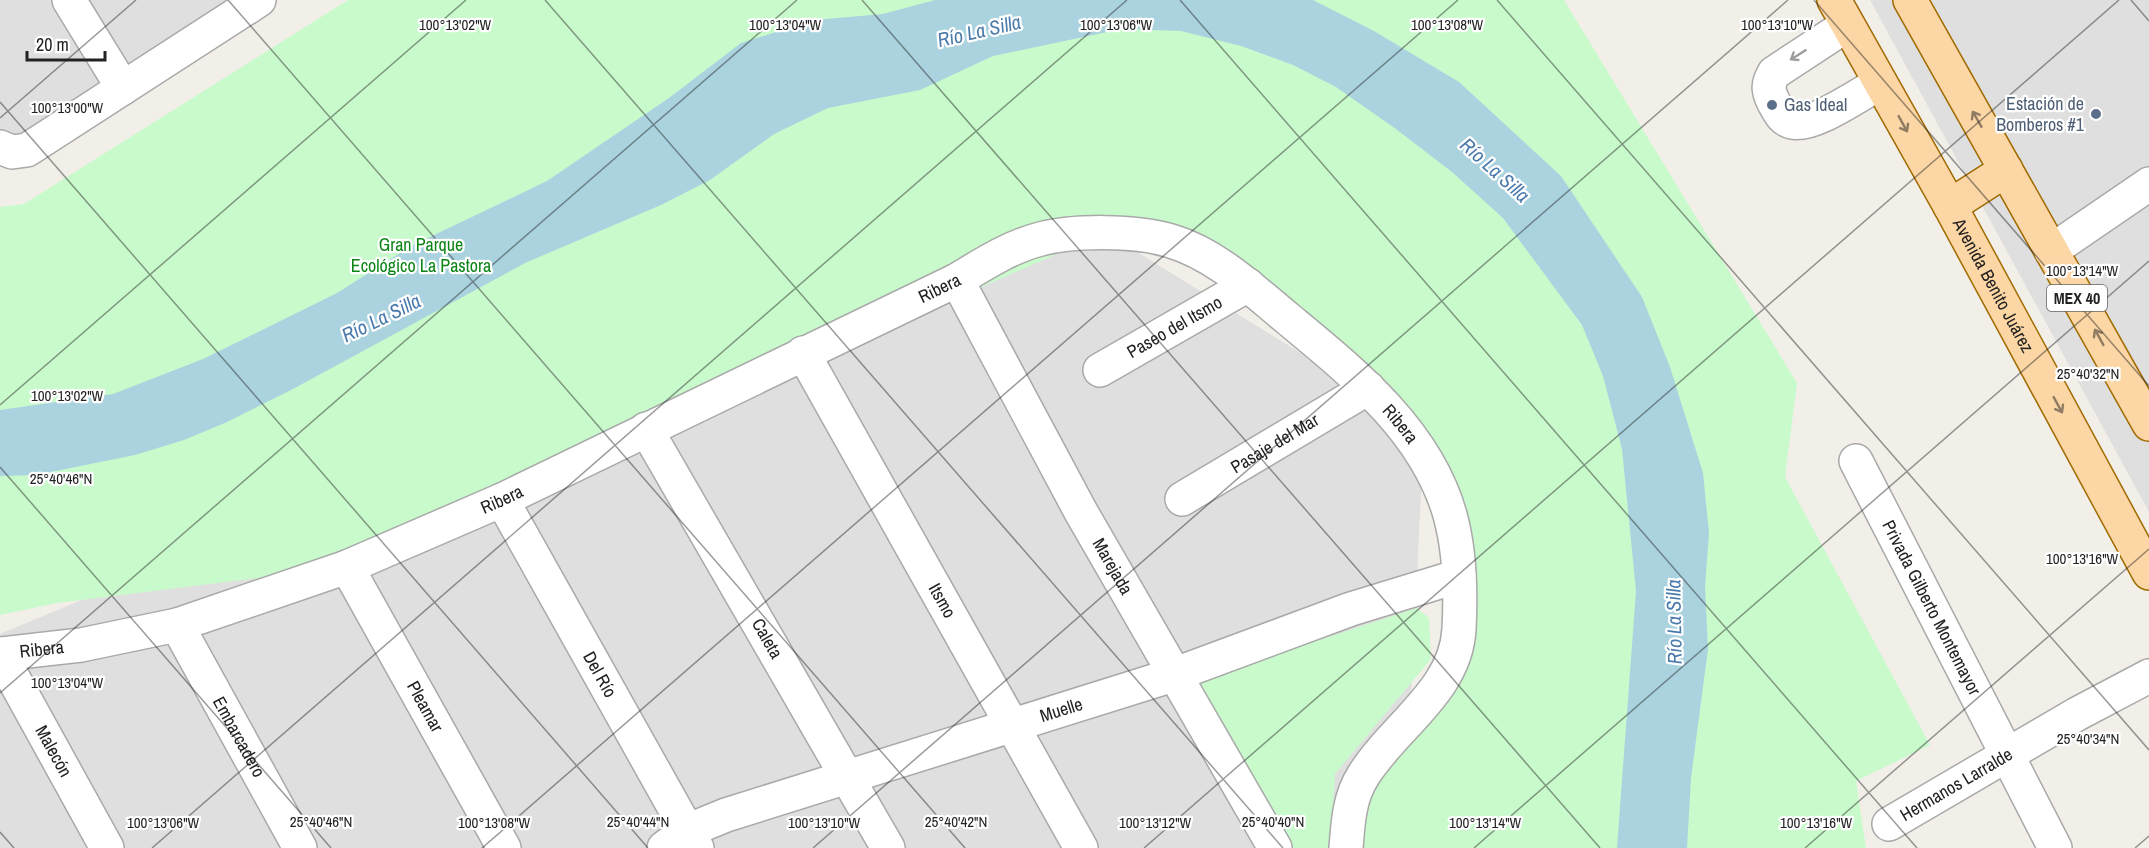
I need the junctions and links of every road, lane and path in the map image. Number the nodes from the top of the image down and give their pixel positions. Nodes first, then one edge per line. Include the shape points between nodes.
1 (69, 0) edge
2 (260, 0) edge
3 (1910, 0) edge
4 (1841, 12) edge
5 (1880, 83) junction
6 (123, 88) junction
7 (14, 148) edge
8 (2006, 170) junction
9 (2149, 184) edge
10 (1950, 206) junction
11 (2051, 251) junction
12 (957, 280) junction
13 (1248, 285) junction
14 (803, 353) junction
15 (1100, 370) dead end
16 (1368, 388) junction
17 (2149, 424) edge
18 (646, 429) junction
19 (1856, 461) dead end
20 (1182, 499) dead end
21 (502, 500) junction
22 (347, 567) junction
23 (2149, 573) edge
24 (1459, 576) junction
25 (177, 625) junction
26 (0, 654) edge
27 (1173, 675) junction
28 (2149, 676) edge
29 (1011, 726) junction
30 (2006, 756) junction
31 (846, 775) junction
32 (1889, 824) dead end
33 (683, 842) edge
34 (108, 848) edge
35 (300, 848) edge
36 (504, 848) edge
37 (888, 848) edge
38 (1081, 848) edge
39 (1275, 848) edge
40 (1346, 848) edge
41 (2055, 848) edge

1 - 6 street
2 - 6 street
8 -> 3 main road, MEX 40
4 - 5 main road, Avenida Benito Juárez
4 -> 5 street via 1774,73 1768,92 1781,115 1800,123 1813,120
5 -> 10 main road, Avenida Benito Juárez
6 - 7 street
8 - 10 main road
8 - 11 main road, MEX 40
9 - 11 street
10 -> 23 main road, Avenida Benito Juárez
17 -> 11 main road, MEX 40
12 - 13 street, Ribera via 1038,240 1102,234 1170,240
12 - 14 street, Ribera
12 - 27 street, Marejada
13 - 15 street, Paseo del Itsmo
13 - 16 street, Ribera
14 - 18 street, Ribera
14 - 29 street, Itsmo
16 - 20 street, Pasaje del Mar
16 - 24 street, Ribera via 1401,425 1440,488 1457,546
18 - 21 street, Ribera
18 - 31 street, Caleta
19 - 30 street, Privada Gilberto Montemayor
21 - 22 street, Ribera
21 - 33 street, Del Río
22 - 25 street, Ribera
22 - 36 street, Pleamar
24 - 27 street, Muelle via 1351,609
24 - 40 street, Ribera via 1456,654 1446,675 1362,777 1348,816
25 - 26 street, Ribera via 81,645
25 - 35 street, Embarcadero
26 - 34 street, Malecón
27 - 29 street, Muelle
27 - 39 street, Marejada
28 - 30 street, Hermanos Larralde
29 - 31 street, Muelle
29 - 38 street, Itsmo
30 - 32 street, Hermanos Larralde
30 - 41 street, Privada Gilberto Montemayor
31 - 33 street, Muelle via 726,815
31 - 37 street, Caleta

